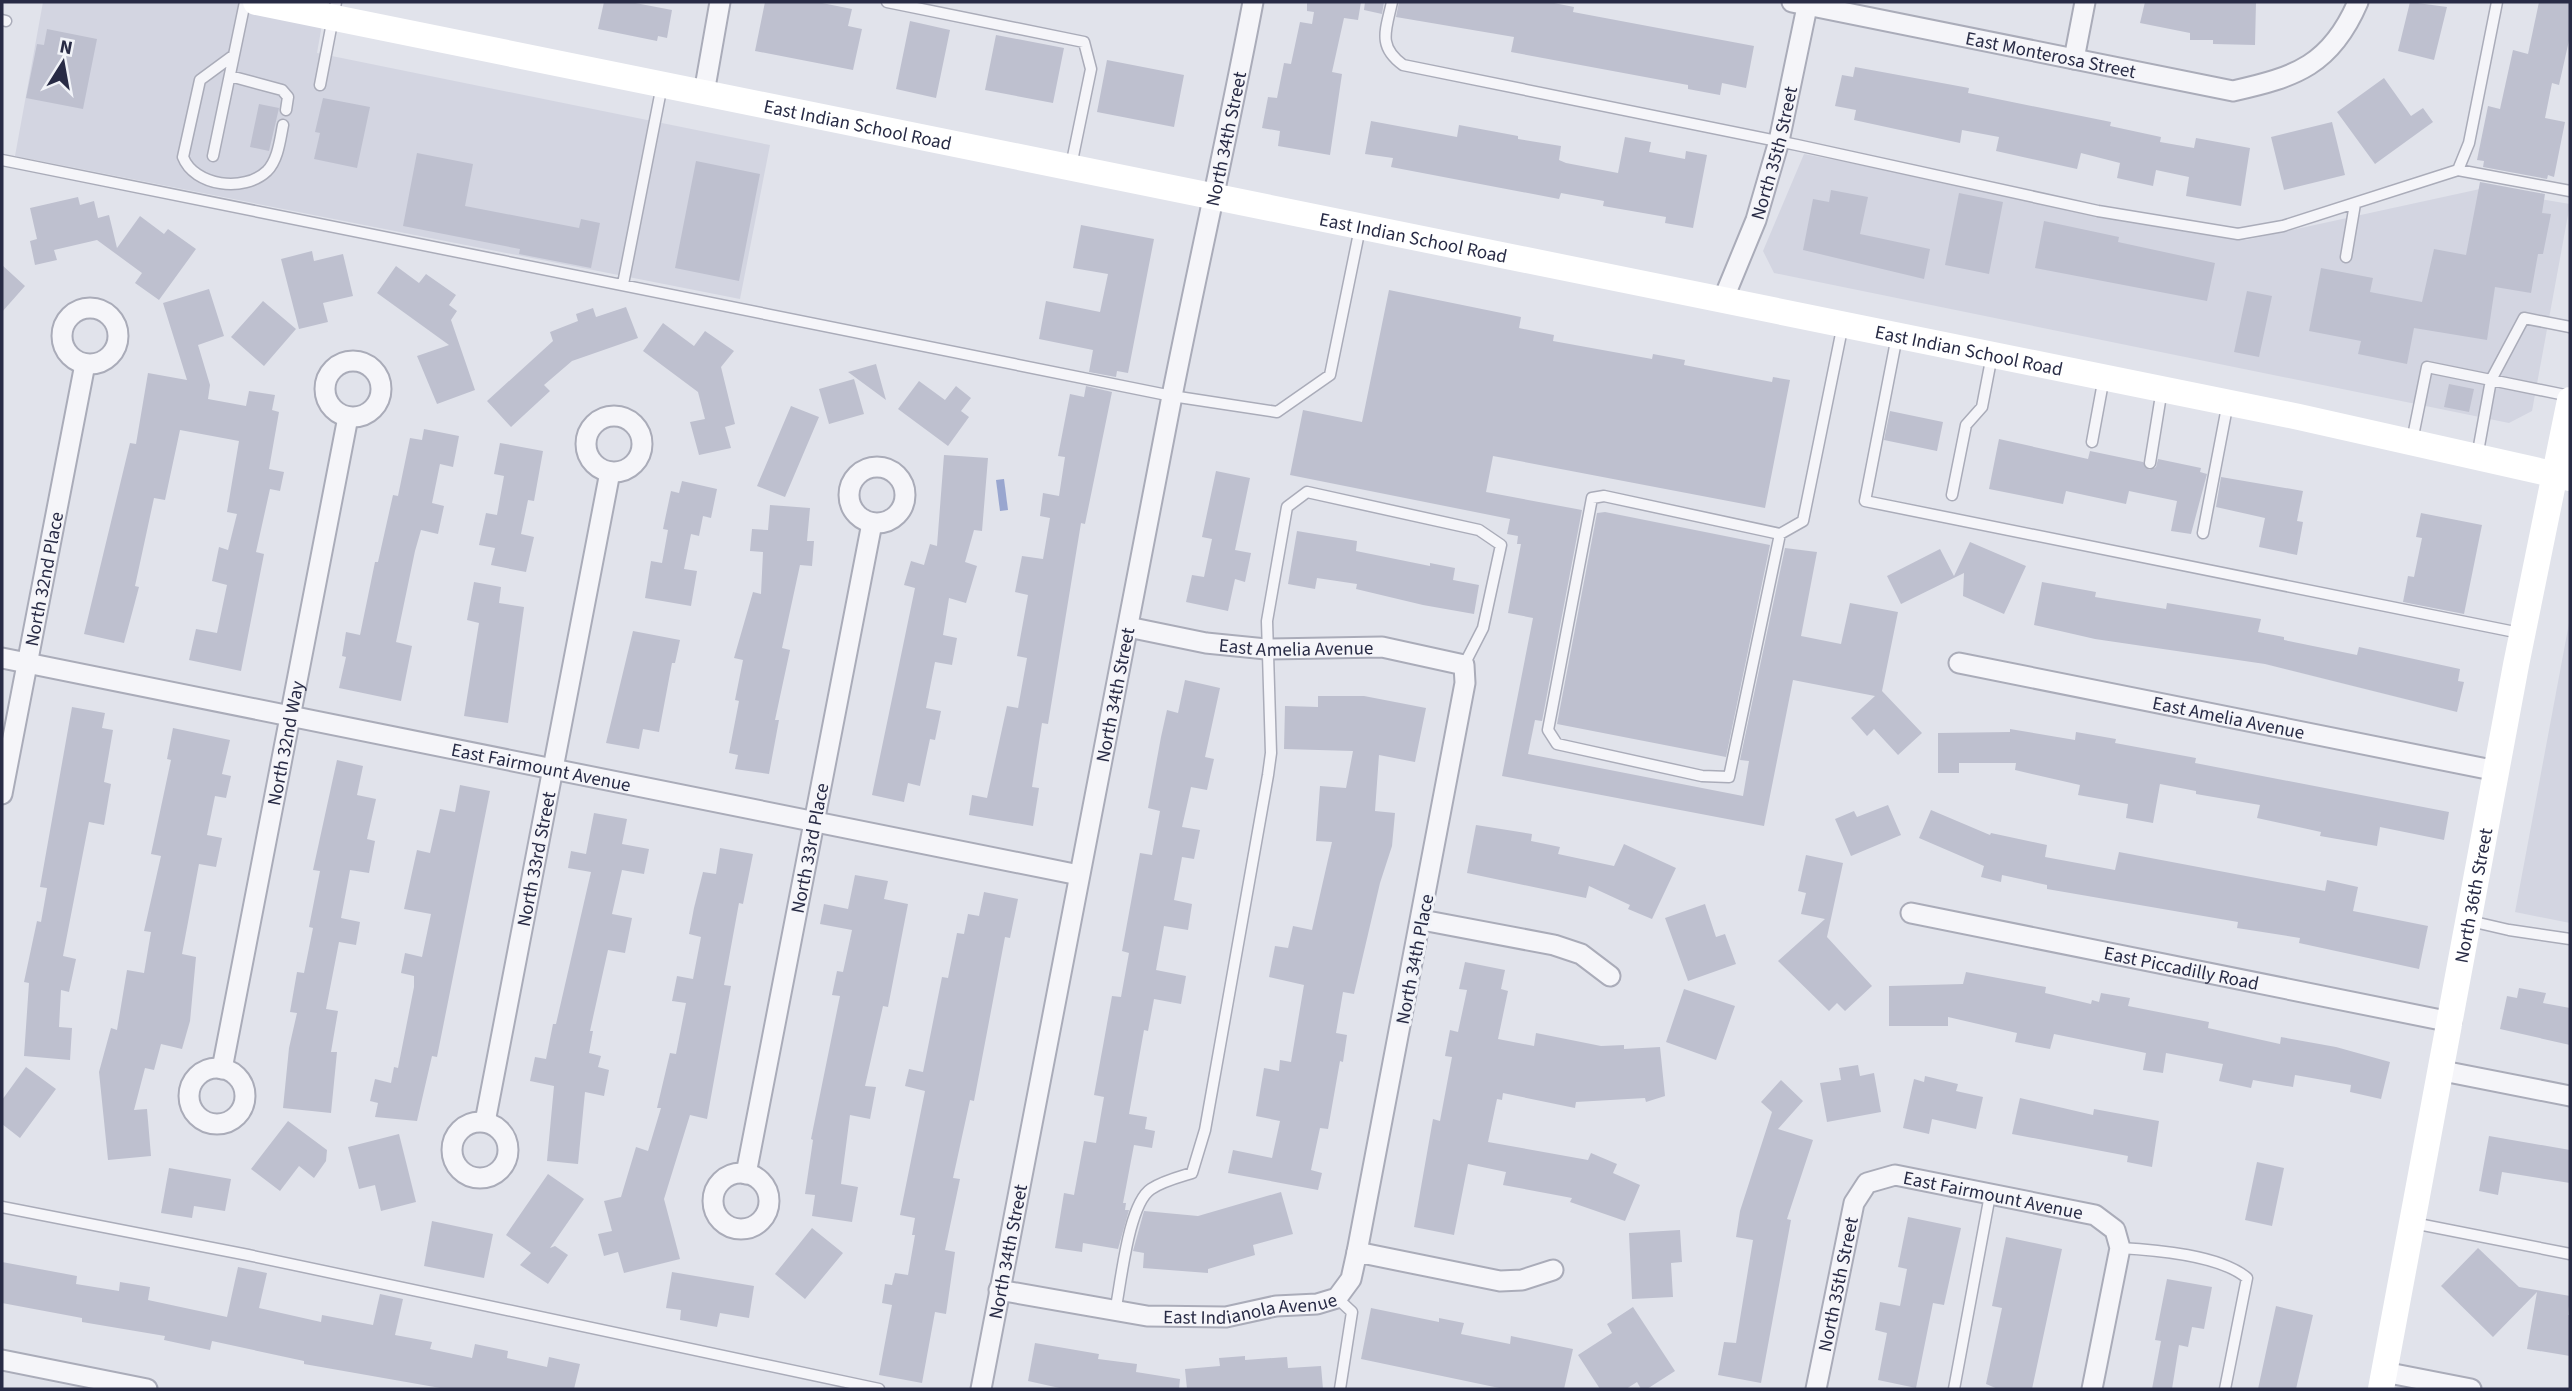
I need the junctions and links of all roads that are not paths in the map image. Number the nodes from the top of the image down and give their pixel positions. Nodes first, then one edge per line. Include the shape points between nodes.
1 (245, 2) edge
2 (256, 2) edge
3 (720, 2) edge
4 (887, 2) edge
5 (1253, 2) edge
6 (1392, 2) edge
7 (2085, 2) edge
8 (2358, 2) edge
9 (2497, 2) edge
10 (1802, 3) edge
11 (335, 10) edge
12 (234, 55) junction
13 (2074, 60) junction
14 (230, 76) junction
15 (662, 84) junction
16 (320, 85) dead end
17 (704, 93) junction
18 (286, 110) dead end
19 (283, 125) dead end
20 (1779, 141) junction
21 (213, 156) dead end
22 (2, 160) edge
23 (1071, 167) junction
24 (2458, 170) junction
25 (2570, 191) edge
26 (1213, 196) junction
27 (2355, 204) junction
28 (1361, 226) junction
29 (2346, 257) dead end
30 (622, 284) junction
31 (1723, 300) junction
32 (1843, 324) junction
33 (2570, 327) edge
34 (1897, 335) junction
35 (1992, 354) junction
36 (85, 364) dead end
37 (2104, 377) junction
38 (2491, 380) junction
39 (2162, 389) junction
40 (1172, 397) junction
41 (2570, 398) edge
42 (2228, 402) junction
43 (348, 417) dead end
44 (2092, 442) dead end
45 (2412, 442) junction
46 (2477, 457) junction
47 (2150, 463) dead end
48 (610, 472) dead end
49 (2563, 476) edge
50 (1952, 495) dead end
51 (873, 523) dead end
52 (2203, 533) dead end
53 (1780, 534) junction
54 (1128, 627) junction
55 (2523, 634) junction
56 (1266, 649) junction
57 (2, 658) edge
58 (26, 663) junction
59 (1959, 663) dead end
60 (1464, 665) junction
61 (291, 717) junction
62 (552, 768) junction
63 (2497, 771) junction
64 (2, 794) edge
65 (814, 822) junction
66 (1079, 875) junction
67 (1911, 913) dead end
68 (1422, 919) junction
69 (2469, 920) junction
70 (2570, 939) edge
71 (1610, 976) dead end
72 (2451, 1023) junction
73 (222, 1069) dead end
74 (2443, 1071) junction
75 (2570, 1096) edge
76 (485, 1122) dead end
77 (746, 1174) dead end
78 (1867, 1183) joint
79 (1990, 1195) junction
80 (2, 1207) edge
81 (2413, 1223) junction
82 (2117, 1239) junction
83 (1357, 1252) junction
84 (2570, 1254) edge
85 (1553, 1270) dead end
86 (999, 1290) junction
87 (1337, 1298) junction
88 (1115, 1312) junction
89 (2, 1360) edge
90 (2383, 1381) edge
91 (147, 1389) edge
92 (879, 1389) edge
93 (981, 1389) edge
94 (1340, 1389) edge
95 (1816, 1389) edge
96 (1954, 1389) edge
97 (2092, 1389) edge
98 (2225, 1389) edge
99 (2471, 1389) edge

1 - 12 lane
2 - 11 main road, East Indian School Road
3 - 17 street
4 - 23 lane via 1084,42 1091,69
5 - 26 street, North 34th Street
6 - 20 lane via 1384,39 1389,55 1402,65
7 - 13 street
8 - 13 street, East Monterosa Street via 2334,43 2309,67 2281,81 2233,91
9 - 24 lane via 2469,143
10 - 13 street, East Monterosa Street
10 - 20 street, North 35th Street
11 - 15 main road, East Indian School Road
11 - 16 lane
12 - 14 lane
12 - 19 lane via 200,80 183,157 187,167 202,178 227,184 248,181 267,171 278,151
14 - 18 lane via 282,90 288,97
14 - 21 lane
15 - 17 main road, East Indian School Road
15 - 30 lane
17 - 23 main road, East Indian School Road
20 - 27 lane via 2098,211 2238,234
20 - 31 street, North 35th Street via 1756,220
22 - 30 lane
23 - 26 main road, East Indian School Road
24 - 25 lane
24 - 27 lane
26 - 28 main road, East Indian School Road
26 - 40 street, North 34th Street
27 - 29 lane
28 - 31 main road, East Indian School Road
28 - 40 lane via 1330,375 1277,412
30 - 40 lane
31 - 32 main road, East Indian School Road
32 - 34 main road, East Indian School Road
32 - 53 lane via 1804,521
33 - 38 lane via 2524,318
34 - 35 main road, East Indian School Road
34 - 55 lane via 1866,501
35 - 37 main road, East Indian School Road
35 - 50 lane via 1983,407 1966,425
36 - 58 street, North 32nd Place
37 - 39 main road, East Indian School Road
37 - 44 lane
38 - 41 lane
38 - 45 lane via 2427,367
38 - 46 lane
39 - 42 main road, East Indian School Road
39 - 47 lane
40 - 54 street, North 34th Street
41 - 49 main road, North 36th Street
42 - 45 main road, East Indian School Road
42 - 52 lane
43 - 61 street, North 32nd Way
45 - 46 main road, East Indian School Road
46 - 49 main road, East Indian School Road
48 - 62 street, North 33rd Street
49 - 55 main road, North 36th Street
51 - 65 street, North 33rd Place
53 - 53 lane via 1729,777 1702,776 1557,744 1548,730 1592,498 1604,496
54 - 56 street, East Amelia Avenue via 1206,643
54 - 66 street, North 34th Street
55 - 63 main road, North 36th Street
56 - 60 street, East Amelia Avenue via 1382,647
56 - 60 lane via 1287,507 1307,492 1479,530 1501,545 1483,628
56 - 88 lane via 1271,753 1205,1130 1192,1172 1143,1196 1135,1213
57 - 58 street, East Fairmount Avenue
58 - 61 street, East Fairmount Avenue
58 - 64 street, North 32nd Place
59 - 63 street, East Amelia Avenue
60 - 68 street, North 34th Place via 1465,683
61 - 62 street, East Fairmount Avenue
61 - 73 street, North 32nd Way
62 - 65 street, East Fairmount Avenue
62 - 76 street, North 33rd Street
63 - 69 main road, North 36th Street
65 - 66 street, East Fairmount Avenue
65 - 77 street, North 33rd Place
66 - 86 street, North 34th Street
67 - 72 street, East Piccadilly Road
68 - 71 street via 1554,944 1581,954
68 - 83 street, North 34th Place
69 - 70 lane
69 - 72 main road, North 36th Street
72 - 74 main road, North 36th Street
74 - 75 street
74 - 81 main road, North 36th Street
78 - 79 street, East Fairmount Avenue via 1895,1175
78 - 95 street, North 35th Street via 1854,1203
79 - 82 street, East Fairmount Avenue via 2095,1215
79 - 96 lane
80 - 92 lane
81 - 84 lane
81 - 90 main road, North 36th Street
82 - 97 street
82 - 98 lane via 2232,1265 2247,1278
83 - 85 street via 1500,1281
83 - 87 street, East Indianola Avenue via 1351,1279
86 - 88 street, East Indianola Avenue
86 - 93 street, North 34th Street
87 - 88 street, East Indianola Avenue via 1226,1317
87 - 94 lane via 1352,1312
89 - 91 street
90 - 99 street

